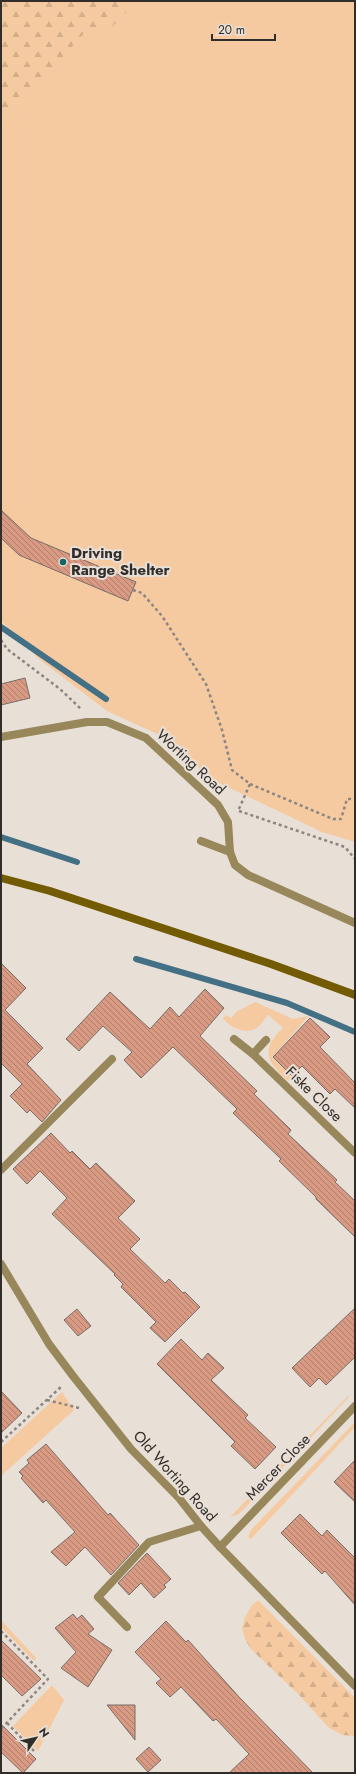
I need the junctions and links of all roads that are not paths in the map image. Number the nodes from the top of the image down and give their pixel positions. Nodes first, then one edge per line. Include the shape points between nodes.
1 (1, 737) edge
2 (201, 841) dead end
3 (230, 852) junction
4 (1, 878) edge
5 (355, 923) edge
6 (355, 995) edge
7 (234, 1039) dead end
8 (266, 1040) dead end
9 (253, 1054) junction
10 (112, 1059) dead end
11 (355, 1153) edge
12 (1, 1170) edge
13 (1, 1264) edge
14 (355, 1406) edge
15 (201, 1526) junction
16 (220, 1547) junction
17 (127, 1627) dead end
18 (355, 1686) edge

1 - 3 street, Worting Road via 87,722 107,722 146,738 207,792 218,805 228,822
2 - 3 street
3 - 5 street, Worting Road via 235,865 248,875
4 - 6 main road via 50,891 272,964
7 - 9 street, Fiske Close
8 - 9 street
9 - 11 street, Fiske Close
10 - 12 street
13 - 15 street, Old Worting Road via 49,1344 73,1376 131,1449 179,1498
14 - 16 street, Mercer Close
15 - 16 street, Old Worting Road
15 - 17 street via 149,1542 98,1597
16 - 18 street, Old Worting Road

